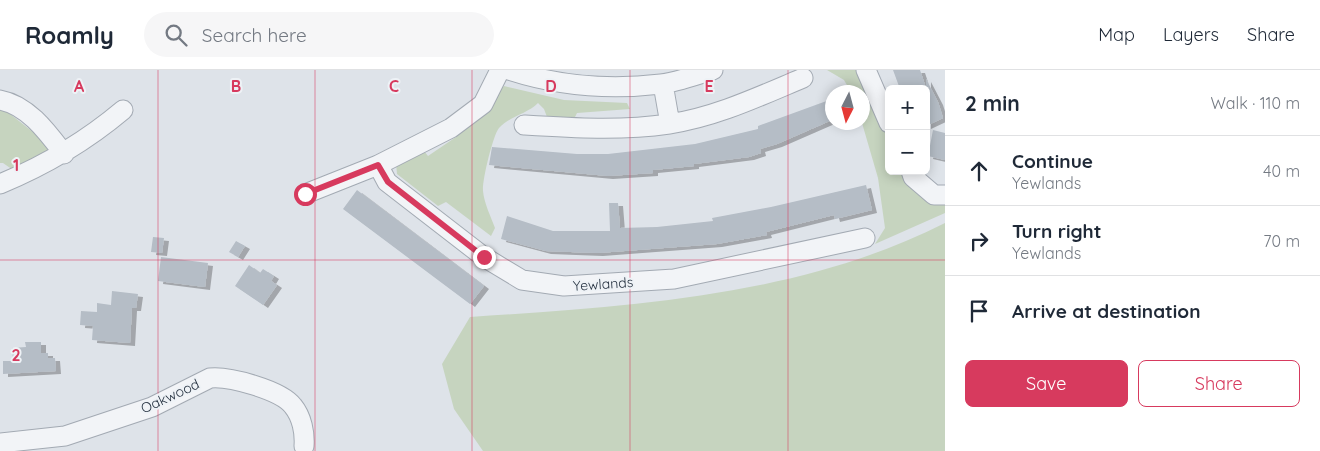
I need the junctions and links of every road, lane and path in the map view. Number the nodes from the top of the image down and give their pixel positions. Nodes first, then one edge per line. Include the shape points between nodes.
1 (500, 70) edge
2 (713, 70) edge
3 (866, 70) edge
4 (516, 71) edge
5 (803, 78) dead end
6 (614, 79) edge
7 (663, 84) junction
8 (0, 100) edge
9 (123, 110) dead end
10 (885, 114) edge
11 (670, 124) junction
12 (524, 125) dead end
13 (64, 154) junction
14 (378, 165) junction
15 (912, 175) edge
16 (0, 184) edge
17 (305, 194) dead end
18 (945, 195) edge
19 (866, 238) dead end
20 (0, 444) edge
21 (304, 446) dead end

1 - 14 street via 483,104 451,128
2 - 7 street
3 - 10 street
4 - 6 street via 567,84
5 - 11 street via 733,107
6 - 7 street
7 - 11 street
8 - 13 street via 30,116
9 - 13 street
11 - 12 street via 596,130
13 - 16 street
14 - 17 street
14 - 19 street, Yewlands via 388,182 484,257 522,280 564,286 674,279
15 - 18 street via 934,195
20 - 21 street, Oakwood via 65,436 152,407 220,376 270,391 293,405 305,433

